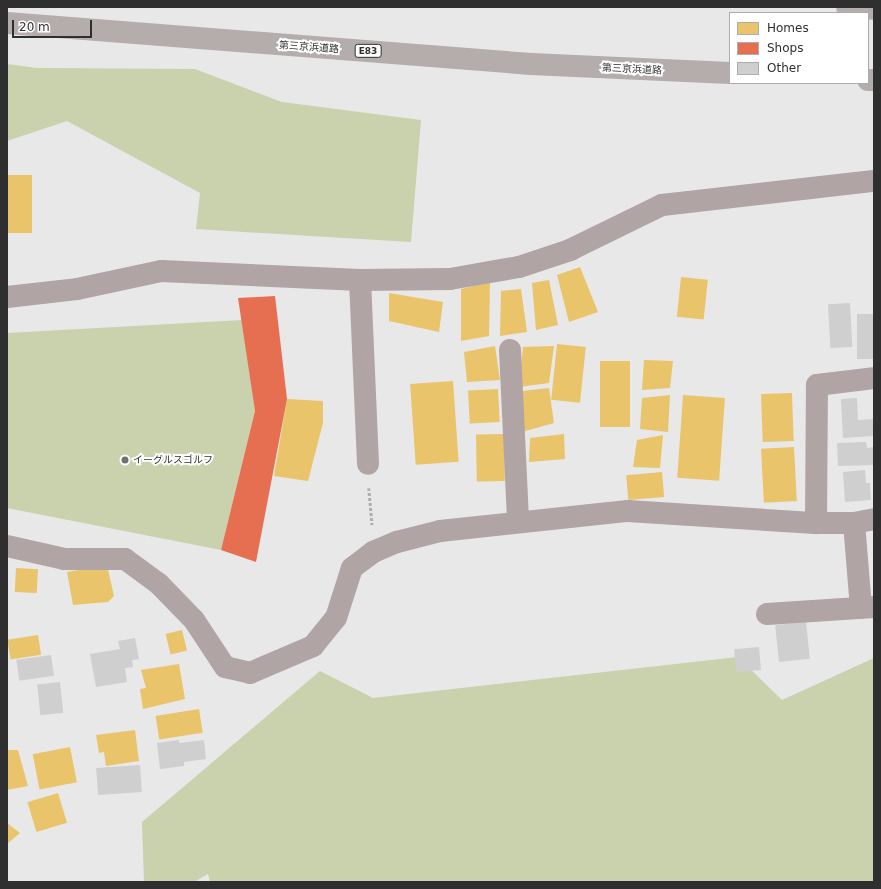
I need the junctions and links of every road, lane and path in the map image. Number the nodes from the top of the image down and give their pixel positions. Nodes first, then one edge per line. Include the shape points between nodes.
1 (847, 7) edge
2 (874, 9) edge
3 (7, 23) edge
4 (729, 73) edge
5 (874, 181) edge
6 (360, 280) junction
7 (7, 297) edge
8 (510, 350) dead end
9 (874, 378) edge
10 (368, 464) joint
11 (864, 521) edge
12 (518, 522) junction
13 (816, 523) junction
14 (7, 546) edge
15 (373, 552) junction
16 (868, 608) edge
17 (767, 614) dead end

1 - 2 highway
3 - 4 highway, 第三京浜道路 / E83 via 531,64
5 - 6 street via 662,205 570,250 519,267 450,279
6 - 7 street via 160,271 78,289
6 - 10 street
8 - 12 street
9 - 13 street via 818,385
10 - 15 path
11 - 13 street
11 - 16 street
12 - 13 street via 628,511
12 - 15 street via 440,531 397,542
14 - 15 street via 64,559 125,559 159,584 194,620 225,667 250,673 313,646 336,618 352,568
16 - 17 street

